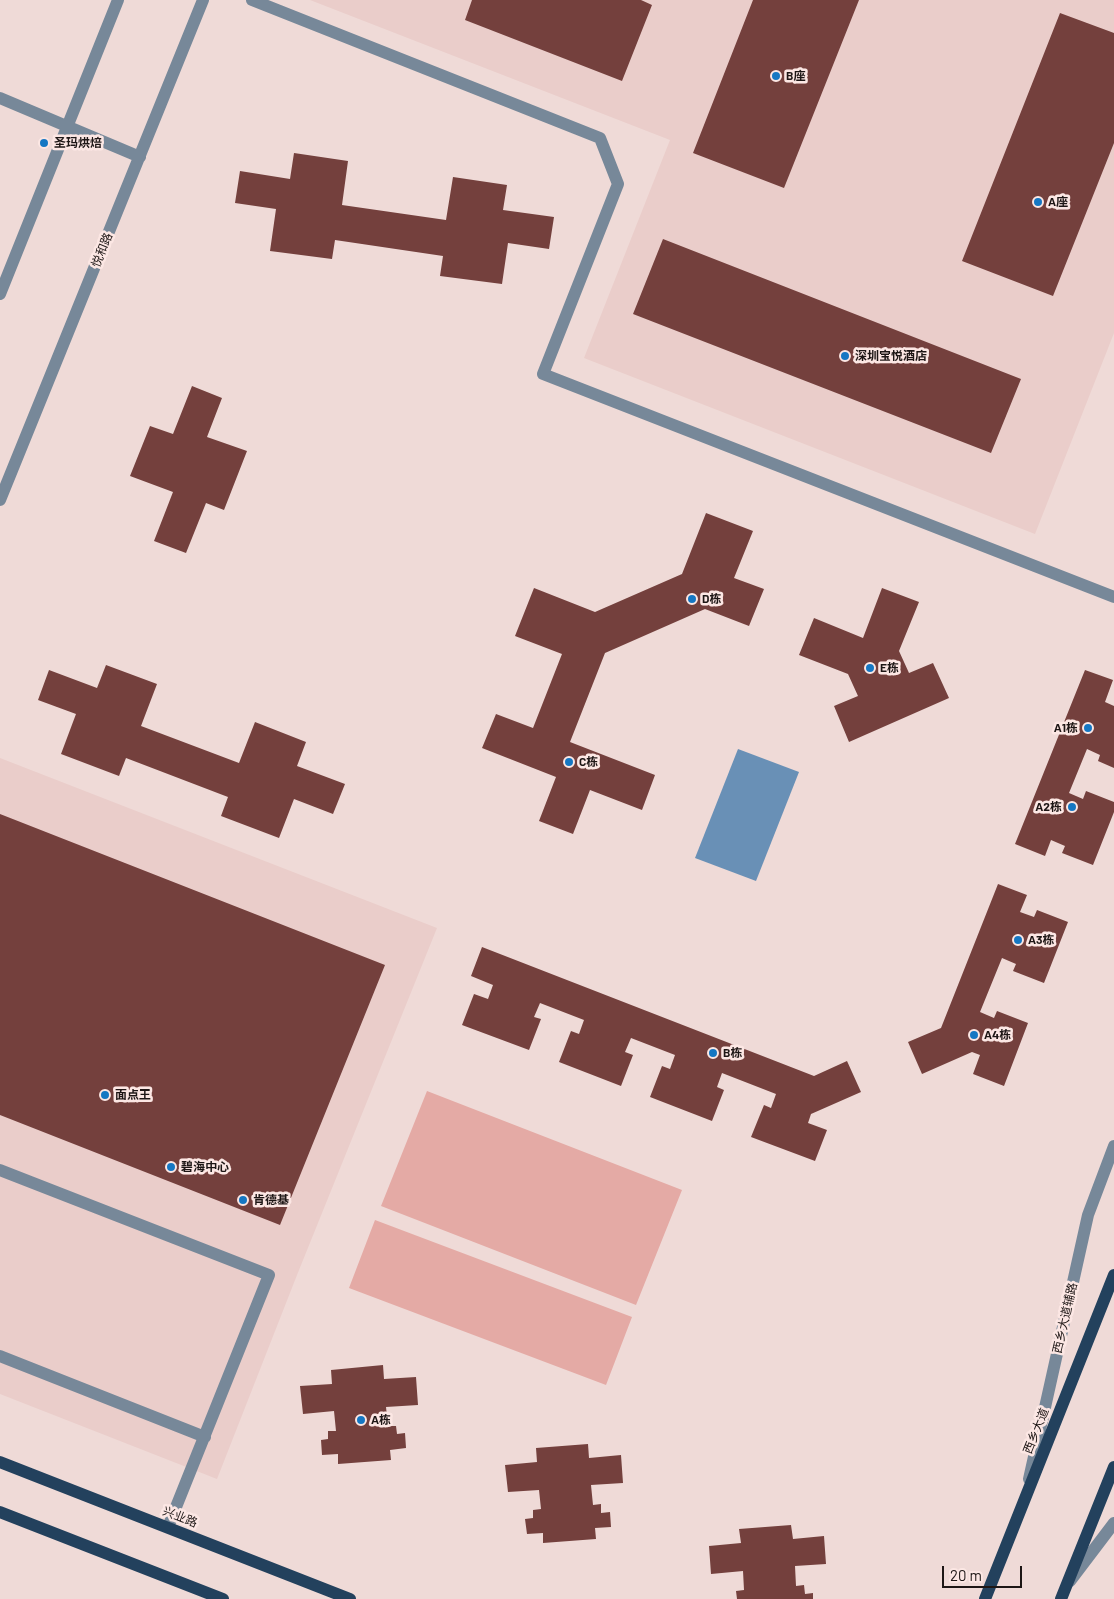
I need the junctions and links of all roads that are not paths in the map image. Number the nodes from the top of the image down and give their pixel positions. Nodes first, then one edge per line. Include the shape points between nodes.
1 (118, 0) edge
2 (203, 0) edge
3 (252, 0) edge
4 (0, 98) edge
5 (67, 127) junction
6 (140, 156) junction
7 (0, 294) edge
8 (0, 500) edge
9 (1114, 597) edge
10 (1114, 1146) edge
11 (0, 1170) edge
12 (1114, 1275) edge
13 (0, 1356) edge
14 (205, 1437) junction
15 (0, 1462) edge
16 (1114, 1467) edge
17 (1026, 1494) junction
18 (0, 1512) edge
19 (1114, 1523) edge
20 (168, 1527) junction
21 (1063, 1593) edge
22 (223, 1599) edge
23 (350, 1599) edge
24 (985, 1599) edge

1 - 5 street
2 - 6 street, 悦和路
3 - 9 street via 600,138 618,184 543,374
4 - 5 street
5 - 6 street
5 - 7 street
6 - 8 street, 悦和路
10 - 17 street, 西乡大道辅路 via 1088,1215
11 - 14 street via 269,1275
12 - 17 main road, 西乡大道
13 - 14 street
14 - 20 street
15 - 20 main road, 兴业路
16 - 21 main road
17 - 24 main road, 西乡大道
18 - 22 main road
19 - 21 street
20 - 23 main road, 兴业路

